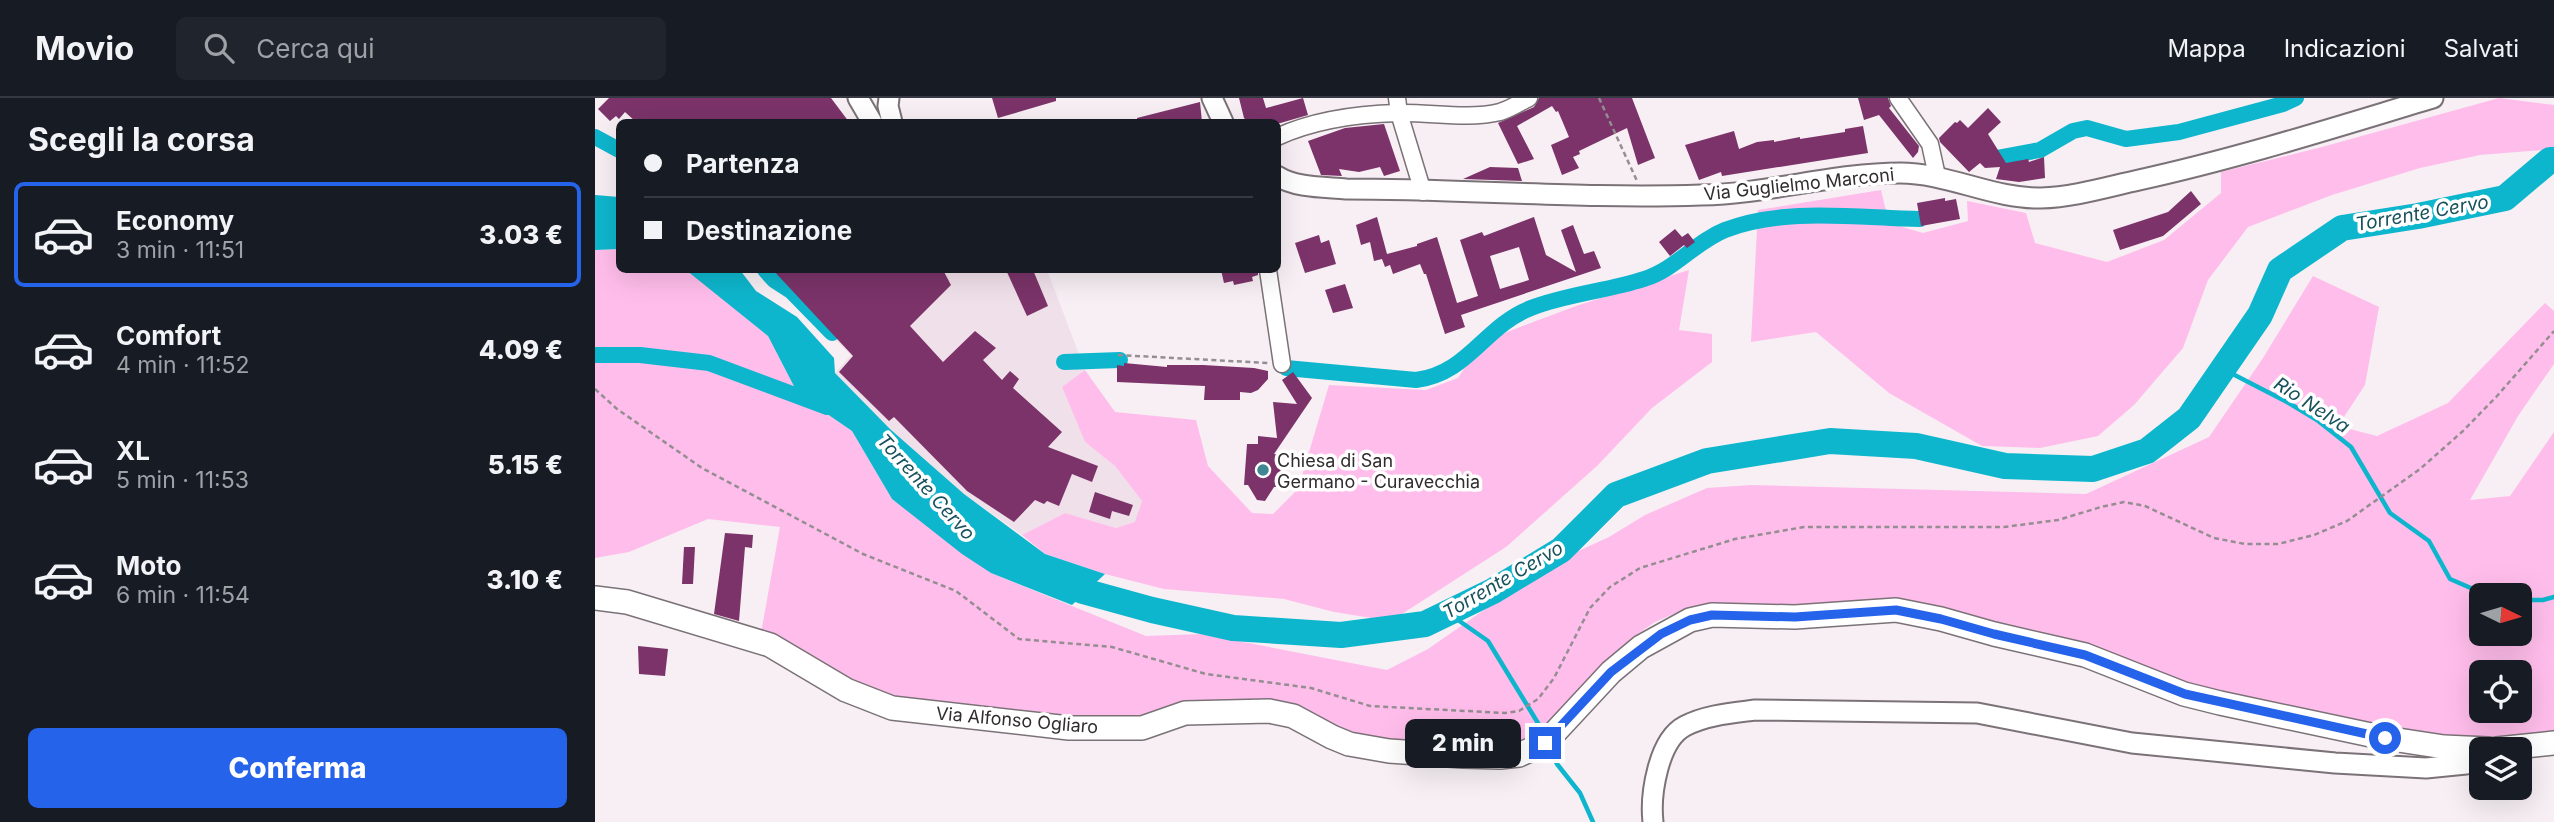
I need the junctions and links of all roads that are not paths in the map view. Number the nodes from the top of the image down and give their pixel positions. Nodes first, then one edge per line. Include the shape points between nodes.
1 (858, 98) edge
2 (889, 98) edge
3 (1212, 98) edge
4 (1529, 98) edge
5 (1898, 98) edge
6 (2433, 98) edge
7 (1398, 105) edge
8 (1501, 105) edge
9 (870, 119) edge
10 (891, 119) edge
11 (1222, 119) edge
12 (1281, 136) edge
13 (1937, 176) junction
14 (1281, 178) edge
15 (1423, 192) junction
16 (1268, 273) edge
17 (1282, 364) road end
18 (595, 598) edge
19 (2554, 743) edge
20 (2532, 745) edge
21 (2469, 748) edge
22 (2469, 762) edge
23 (1653, 822) edge

1 - 9 street
2 - 10 street
3 - 11 street
4 - 8 street
5 - 13 street via 1930,144
6 - 13 street, Via Guglielmo Marconi via 2197,168 2076,194 2039,198 2000,193
7 - 8 street via 1482,116
7 - 12 street
7 - 15 street
13 - 15 street, Via Guglielmo Marconi via 1900,173 1832,178 1705,195
14 - 15 street, Via Guglielmo Marconi via 1312,186
16 - 17 street
18 - 21 main road, Via Alfonso Ogliaro via 771,645 846,690 892,708 1069,728 1142,728 1185,713 1269,711 1293,716 1349,744 1389,751 1500,757 1534,749 1611,672 1661,634 1690,620 1712,615 1795,617 1896,610 2085,655 2220,703 2385,738
19 - 20 main road
22 - 23 street via 2426,768 2335,763 2132,743 1977,713 1755,710 1684,726 1672,738 1657,772

